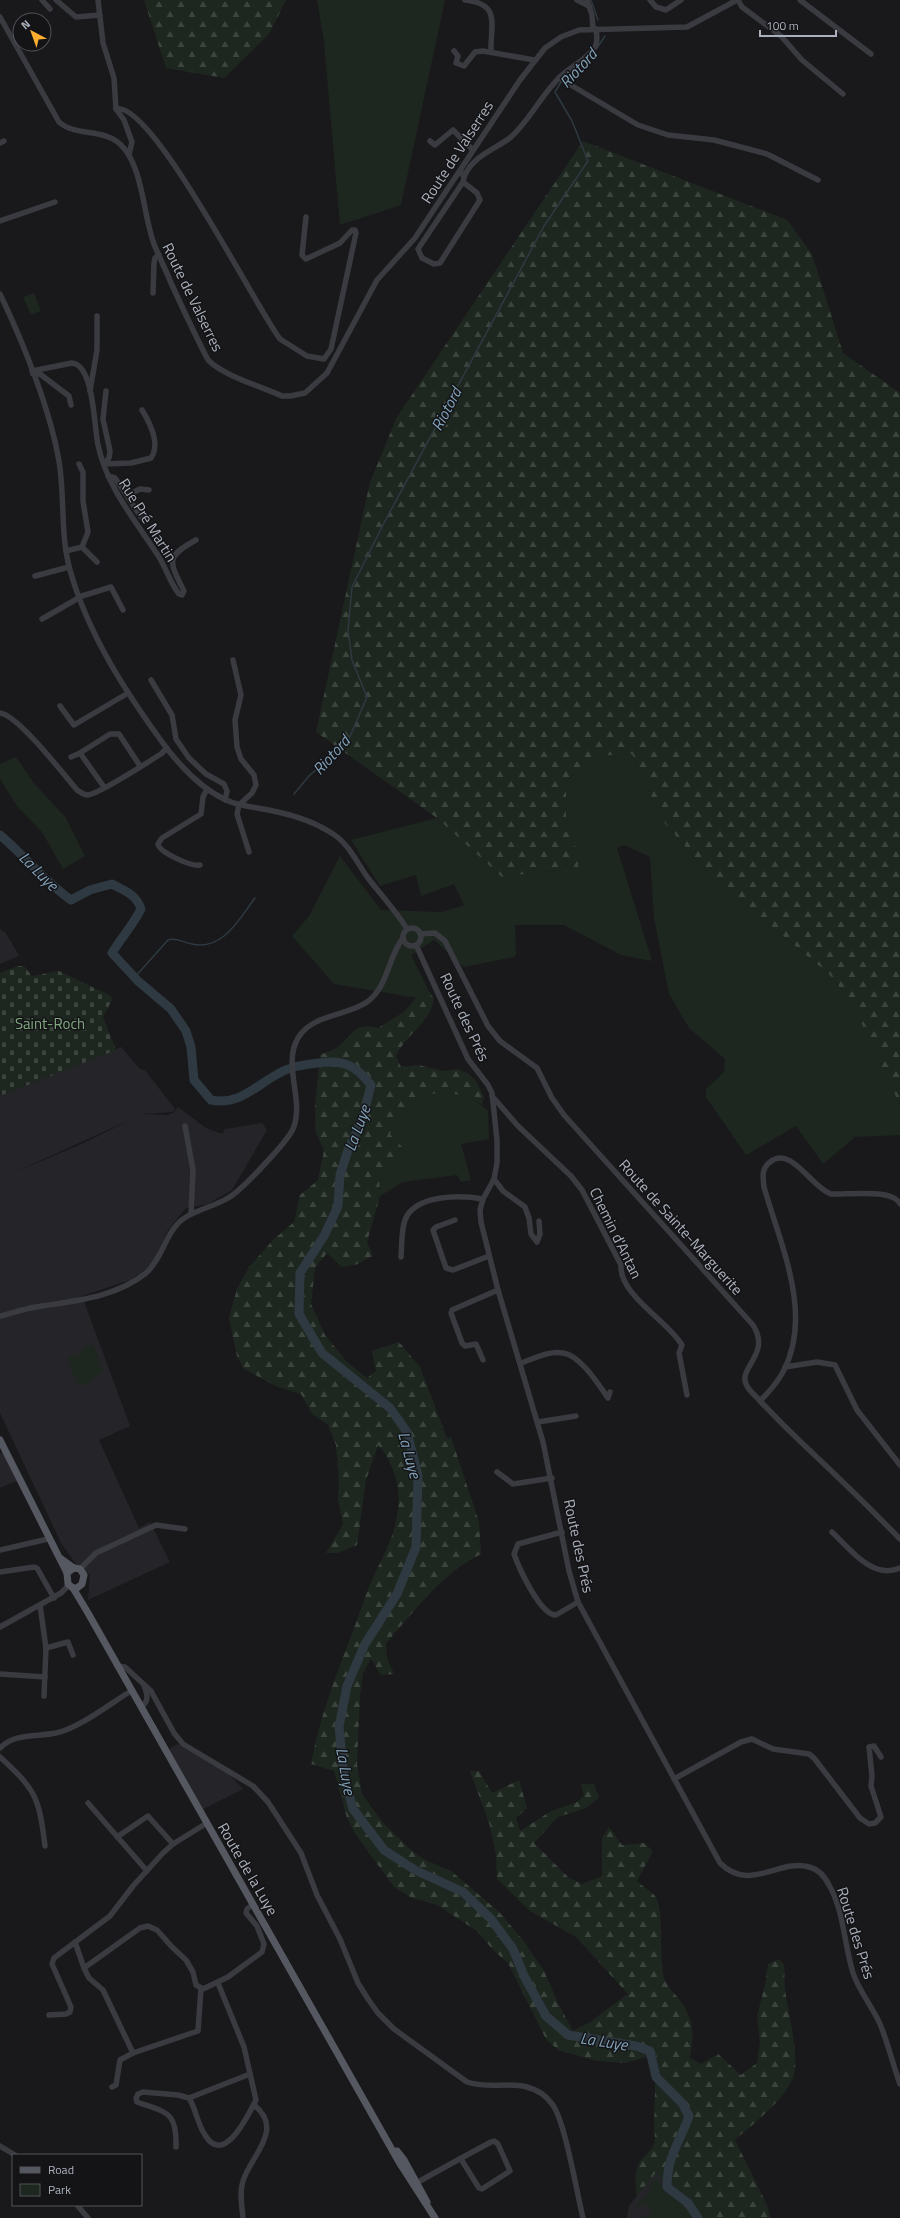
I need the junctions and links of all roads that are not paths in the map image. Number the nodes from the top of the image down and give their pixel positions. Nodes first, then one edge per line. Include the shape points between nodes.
1 (42, 0) edge
2 (56, 0) edge
3 (98, 0) edge
4 (465, 0) edge
5 (577, 0) edge
6 (587, 0) edge
7 (650, 0) edge
8 (682, 0) edge
9 (737, 0) edge
10 (800, 0) edge
11 (589, 7) junction
12 (50, 9) dead end
13 (100, 15) junction
14 (0, 17) edge
15 (595, 29) junction
16 (454, 51) dead end
17 (491, 52) junction
18 (871, 54) dead end
19 (534, 60) junction
20 (561, 80) junction
21 (843, 94) dead end
22 (116, 109) junction
23 (430, 142) dead end
24 (473, 150) junction
25 (129, 154) junction
26 (466, 166) junction
27 (458, 172) junction
28 (465, 174) junction
29 (818, 180) dead end
30 (462, 182) junction
31 (55, 202) dead end
32 (306, 217) dead end
33 (0, 221) edge
34 (159, 255) junction
35 (153, 293) dead end
36 (0, 294) edge
37 (97, 316) dead end
38 (32, 373) junction
39 (90, 391) junction
40 (106, 391) dead end
41 (71, 405) dead end
42 (142, 410) dead end
43 (79, 464) dead end
44 (104, 464) junction
45 (108, 476) junction
46 (149, 490) dead end
47 (128, 495) junction
48 (146, 520) dead end
49 (196, 540) dead end
50 (82, 547) junction
51 (66, 551) junction
52 (97, 562) dead end
53 (69, 567) junction
54 (34, 576) dead end
55 (79, 598) junction
56 (122, 610) dead end
57 (42, 619) dead end
58 (233, 660) dead end
59 (151, 680) dead end
60 (128, 693) junction
61 (60, 706) dead end
62 (0, 713) edge
63 (167, 748) junction
64 (80, 753) junction
65 (71, 757) dead end
66 (140, 766) junction
67 (104, 787) junction
68 (207, 789) junction
69 (225, 800) junction
70 (239, 805) junction
71 (249, 852) dead end
72 (200, 865) dead end
73 (407, 929) junction
74 (420, 934) junction
75 (403, 938) junction
76 (407, 945) junction
77 (416, 945) junction
78 (393, 953) junction
79 (492, 1096) junction
80 (185, 1126) dead end
81 (494, 1179) junction
82 (483, 1199) junction
83 (900, 1204) edge
84 (194, 1213) junction
85 (455, 1220) dead end
86 (539, 1221) dead end
87 (489, 1256) junction
88 (401, 1257) dead end
89 (498, 1290) junction
90 (0, 1316) edge
91 (483, 1360) dead end
92 (521, 1363) junction
93 (785, 1367) junction
94 (610, 1392) dead end
95 (687, 1395) dead end
96 (760, 1401) junction
97 (576, 1416) dead end
98 (538, 1422) junction
99 (0, 1440) edge
100 (900, 1465) edge
101 (497, 1472) dead end
102 (552, 1478) junction
103 (185, 1529) dead end
104 (562, 1532) junction
105 (832, 1532) dead end
106 (48, 1539) junction
107 (900, 1539) edge
108 (0, 1550) edge
109 (57, 1555) junction
110 (77, 1568) junction
111 (900, 1568) edge
112 (0, 1572) edge
113 (67, 1573) junction
114 (82, 1584) junction
115 (71, 1586) junction
116 (54, 1598) junction
117 (578, 1602) junction
118 (40, 1605) junction
119 (88, 1613) junction
120 (0, 1627) edge
121 (46, 1648) junction
122 (73, 1655) dead end
123 (117, 1666) junction
124 (0, 1674) edge
125 (45, 1677) junction
126 (143, 1683) junction
127 (131, 1690) junction
128 (44, 1696) dead end
129 (141, 1707) junction
130 (0, 1748) edge
131 (0, 1756) edge
132 (881, 1757) dead end
133 (674, 1779) junction
134 (88, 1803) dead end
135 (207, 1823) junction
136 (117, 1837) junction
137 (173, 1844) junction
138 (45, 1846) dead end
139 (147, 1871) junction
140 (253, 1904) junction
141 (75, 1942) junction
142 (84, 1968) junction
143 (218, 1983) junction
144 (201, 1988) junction
145 (49, 2015) dead end
146 (133, 2053) junction
147 (250, 2074) junction
148 (900, 2084) edge
149 (112, 2087) dead end
150 (189, 2098) junction
151 (254, 2105) junction
152 (0, 2146) edge
153 (176, 2147) dead end
154 (13, 2154) edge
155 (461, 2159) junction
156 (415, 2184) junction
157 (78, 2206) edge
158 (88, 2218) edge
159 (243, 2218) edge
160 (435, 2218) edge
161 (583, 2218) edge

1 - 12 street
2 - 13 street via 76,17
3 - 13 street
4 - 17 street via 486,6 492,15
5 - 11 street
6 - 11 street
7 - 8 street via 656,7 666,10
9 - 15 street, Route de Valserres via 687,27
9 - 21 street via 742,7 788,42 802,60
10 - 18 street
11 - 15 street
13 - 22 street via 103,43 114,78
14 - 25 street, Route de Valserres via 17,44 50,111 59,122 66,128 109,137
15 - 19 street, Route de Valserres via 570,32 545,48
15 - 20 street via 596,46
16 - 17 street via 458,56 456,63 464,66 475,52
17 - 19 street
19 - 24 street, Route de Valserres
20 - 26 street via 512,136
20 - 29 street via 638,125 668,136 714,140 767,154
22 - 25 street via 124,120 132,142
22 - 32 street via 123,109 136,120 179,170 280,339 307,356 324,359 331,349 356,233 352,230 340,243 306,260 302,255
23 - 24 street via 435,146 452,130
24 - 26 street, Route de Valserres
25 - 34 street, Route de Valserres via 136,172 150,234
26 - 27 street, Route de Valserres
26 - 28 street
27 - 28 street
27 - 34 street, Route de Valserres via 415,238 377,280 328,373 309,391 297,396 282,396 212,364
28 - 30 street
30 - 30 street via 418,249 422,258 434,264 440,263 480,200 477,193
31 - 33 street
34 - 35 street via 154,263
36 - 38 street
37 - 39 street via 97,350
38 - 39 street, Rue Pré Martin via 78,363 83,368
38 - 41 street via 40,374 69,396
38 - 51 street via 59,463
39 - 44 street, Rue Pré Martin via 98,445
40 - 44 street via 103,419 110,451 109,458
42 - 44 street via 154,438 154,453 147,460
43 - 50 street via 83,472 88,532
44 - 45 street, Rue Pré Martin
45 - 47 street via 115,478
45 - 49 street, Rue Pré Martin via 117,495 160,558 178,594 182,595 184,591 172,557 178,550
46 - 47 street via 140,489
47 - 48 street via 141,517
50 - 51 street
50 - 52 street
51 - 53 street
53 - 54 street
53 - 55 street
55 - 56 street via 111,587
55 - 57 street
55 - 60 street
58 - 70 street via 241,695 235,720 237,747 241,759 254,775 256,785 252,793
59 - 69 street via 172,715 176,740 189,758 206,774 224,784 227,791
60 - 61 street via 74,725
60 - 63 street
62 - 67 street via 8,716 35,741 77,790 88,795
63 - 66 street
63 - 68 street via 189,775
64 - 65 street
64 - 66 street via 115,732 119,734
64 - 67 street
66 - 67 street
68 - 69 street
68 - 72 street via 203,797 201,814 162,838 158,844 162,850 192,866
69 - 70 street
70 - 71 street via 238,821
70 - 73 street via 289,815 337,836
73 - 74 street via 414,928
73 - 75 street
74 - 77 street via 420,941
74 - 96 street, Route de Sainte-Marguerite via 432,932 442,937 482,1016 494,1034 537,1068 564,1115 753,1325 757,1333 758,1347 744,1378 748,1388
75 - 76 street
75 - 78 street
76 - 77 street
76 - 78 street
77 - 79 street, Route des Prés via 468,1059 488,1085
78 - 84 street via 380,988 374,996 362,1005 307,1028 298,1037 293,1057 296,1116 289,1135 234,1194
79 - 81 street, Route des Prés via 497,1140
79 - 95 street, Chemin d'Antan via 582,1190 620,1265 622,1278 682,1345 679,1353
80 - 84 street via 193,1170
81 - 82 street, Route des Prés
81 - 86 street via 503,1191 525,1207 531,1234 537,1242 540,1234
82 - 87 street, Route des Prés via 480,1210 481,1222
82 - 88 street via 432,1199 414,1208 404,1225
83 - 93 street via 896,1197 885,1194 824,1192 798,1166 785,1158 776,1158 765,1167 762,1177 764,1187 794,1291 794,1338
84 - 90 street via 170,1232 156,1262 136,1280 84,1301 35,1307
85 - 87 street via 433,1230 446,1268 453,1270
87 - 89 street, Route des Prés
89 - 91 street via 452,1310 451,1313 462,1343 466,1346 476,1344
89 - 92 street, Route des Prés
92 - 94 street via 563,1352 575,1358 608,1398
92 - 98 street, Route des Prés
93 - 96 street via 775,1385
93 - 100 street via 817,1362 835,1365 842,1375 856,1410
96 - 107 street, Route de Sainte-Marguerite
97 - 98 street
98 - 102 street, Route des Prés
99 - 106 main road
101 - 102 street via 513,1484
102 - 104 street, Route des Prés
103 - 110 street via 161,1524 150,1527 96,1553
104 - 117 street, Route des Prés
104 - 117 street via 518,1544 514,1554 526,1582 549,1613 556,1615
105 - 111 street via 866,1564 875,1569
106 - 108 street
106 - 109 main road
109 - 110 main road
109 - 113 main road
110 - 113 main road
110 - 114 main road via 84,1577
112 - 116 street via 37,1568
113 - 115 main road via 66,1579
114 - 115 main road via 77,1588
114 - 119 main road, Route de la Luye via 82,1594
115 - 116 street
115 - 119 main road, Route de la Luye
116 - 118 street
117 - 133 street, Route des Prés
118 - 120 street
118 - 121 street
119 - 123 main road, Route de la Luye
121 - 122 street via 68,1642
121 - 125 street
123 - 126 street via 125,1667
123 - 127 main road, Route de la Luye
124 - 125 street
125 - 128 street
126 - 129 street via 147,1698
126 - 161 street via 151,1691 174,1733 183,1744 253,1786 268,1802 301,1853 317,1895 340,1939 358,1983 378,2013 394,2029 467,2082 479,2086 525,2087 545,2096 553,2105 560,2122
127 - 129 main road, Route de la Luye
127 - 130 street via 72,1727 58,1732 18,1738
129 - 135 main road, Route de la Luye
131 - 138 street via 24,1778 34,1793 42,1817
132 - 133 street via 874,1746 869,1747 871,1786 881,1813 879,1820 869,1824 860,1818 809,1754 773,1749 752,1739 741,1742
133 - 148 street, Route des Prés via 715,1856 725,1868 733,1873 748,1875 809,1866 820,1873 829,1884 840,1914 853,1973 880,2024
134 - 136 street
135 - 137 street
135 - 140 main road, Route de la Luye
136 - 137 street via 148,1816
136 - 139 street
137 - 139 street
139 - 141 street via 110,1916
140 - 143 street via 246,1913 257,1926 264,1948
140 - 156 main road, Route de la Luye via 386,2138
141 - 142 street
141 - 145 street via 54,1958 52,1964 71,2007 70,2012
142 - 144 street via 140,1928 154,1927 186,1960 193,1972 196,1985
142 - 146 street via 89,1978 103,1990
143 - 144 street
143 - 147 street via 244,2047
144 - 146 street via 198,2030
146 - 149 street via 120,2060 116,2085
147 - 150 street
147 - 151 street via 256,2100
150 - 151 street via 205,2136 215,2144 229,2142
150 - 153 street via 143,2092 136,2098 137,2102 168,2114 174,2122
151 - 159 street via 260,2109 267,2126 266,2135 242,2184
152 - 154 street
155 - 155 street via 491,2142 496,2142 510,2171 482,2189
155 - 156 street
156 - 160 main road, Route de la Luye
157 - 158 street

